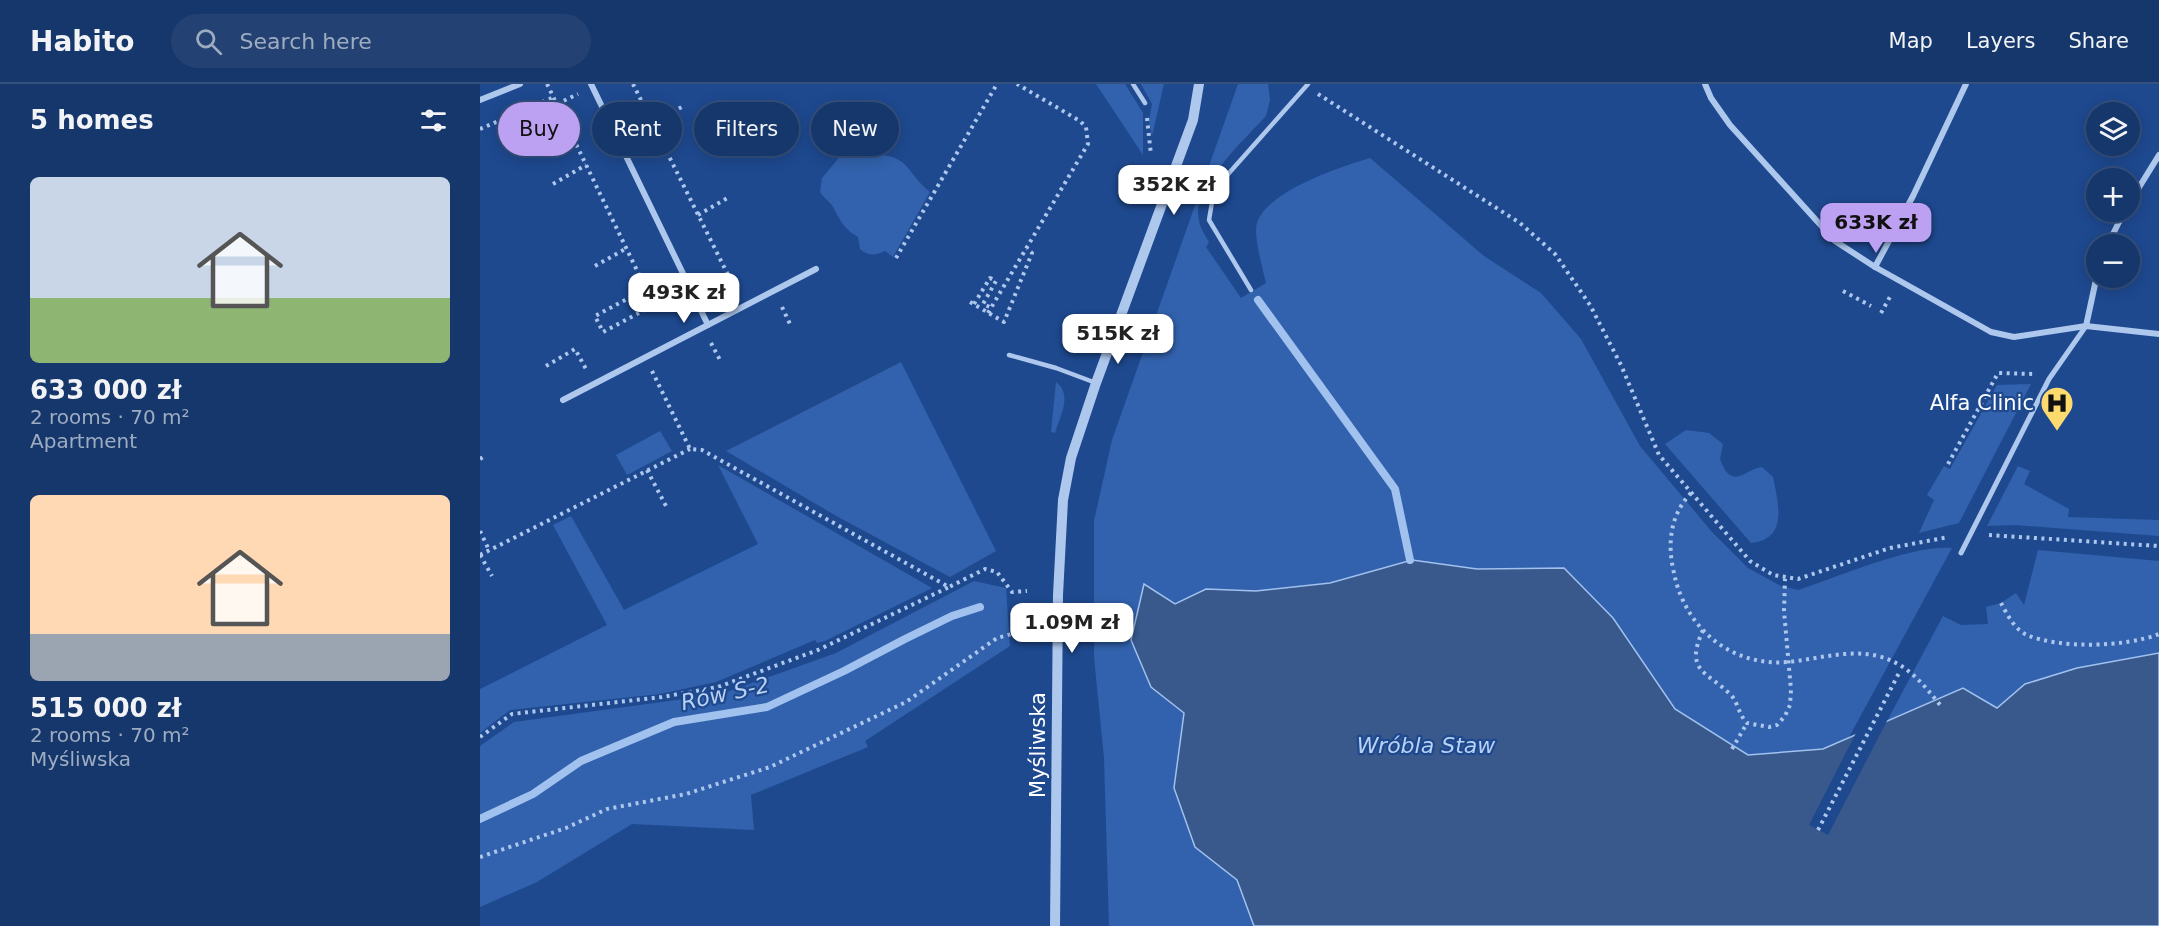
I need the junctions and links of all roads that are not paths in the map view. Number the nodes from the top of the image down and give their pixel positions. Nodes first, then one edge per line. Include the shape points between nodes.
1 (520, 84) edge
2 (591, 84) edge
3 (1132, 84) edge
4 (1199, 84) edge
5 (1705, 84) edge
6 (1965, 84) edge
7 (1305, 85) edge
8 (480, 100) edge
9 (1145, 103) road end
10 (2159, 155) edge
11 (2140, 186) edge
12 (1875, 267) junction
13 (816, 269) dead end
14 (2094, 288) edge
15 (1251, 290) dead end
16 (708, 325) junction
17 (2086, 326) junction
18 (2159, 334) edge
19 (1009, 355) dead end
20 (1096, 383) junction
21 (563, 400) dead end
22 (1961, 553) dead end
23 (1055, 926) edge

1 - 8 street
2 - 16 street
3 - 9 lane
4 - 20 street, Myśliwska via 1193,120
5 - 12 street via 1730,125 1828,232
6 - 12 street
7 - 15 lane via 1214,190 1209,220
10 - 11 street
12 - 17 street via 1991,332 2014,337
13 - 16 street
14 - 17 street
16 - 21 street
17 - 18 street
17 - 22 street via 2052,374
19 - 20 lane
20 - 23 street, Myśliwska via 1071,458 1063,500 1058,595

